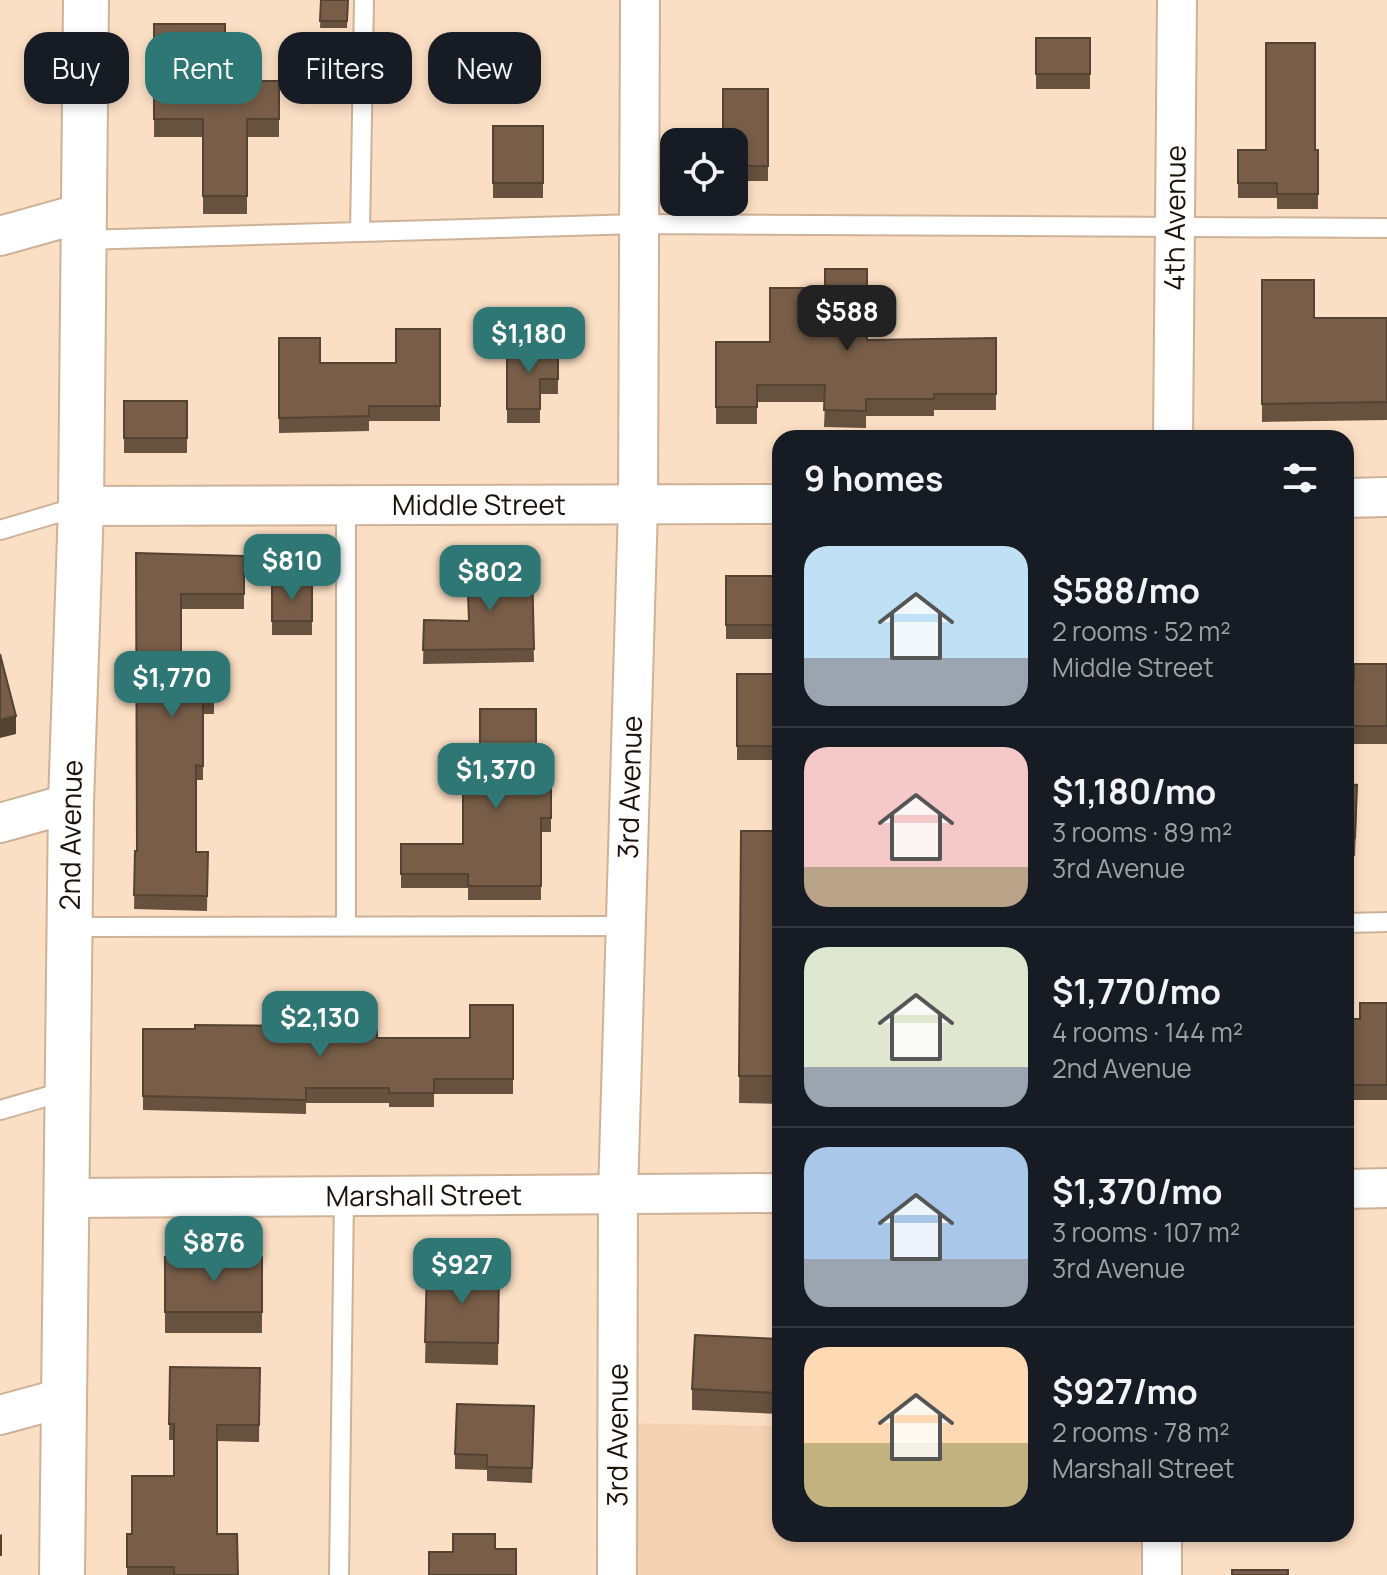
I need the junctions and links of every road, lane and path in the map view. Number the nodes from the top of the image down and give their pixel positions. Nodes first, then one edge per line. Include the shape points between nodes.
1 (86, 0) edge
2 (364, 0) edge
3 (640, 0) edge
4 (1177, 0) edge
5 (639, 224) junction
6 (82, 227) junction
7 (1175, 227) junction
8 (1387, 228) edge
9 (360, 232) junction
10 (0, 236) edge
11 (1173, 430) edge
12 (1387, 497) edge
13 (1354, 498) edge
14 (772, 504) edge
15 (81, 506) junction
16 (346, 506) junction
17 (638, 506) junction
18 (0, 530) edge
19 (71, 803) junction
20 (0, 823) edge
21 (1387, 922) edge
22 (1354, 923) edge
23 (346, 926) junction
24 (626, 926) junction
25 (70, 927) junction
26 (69, 1090) junction
27 (0, 1110) edge
28 (1387, 1188) edge
29 (1354, 1189) edge
30 (772, 1193) edge
31 (618, 1195) junction
32 (344, 1197) junction
33 (68, 1198) junction
34 (66, 1397) junction
35 (0, 1415) edge
36 (1162, 1542) edge
37 (62, 1575) edge
38 (339, 1575) edge
39 (617, 1575) edge
40 (1162, 1575) edge

1 - 6 street, 2nd Avenue
2 - 9 lane
3 - 5 street, 3rd Avenue
4 - 7 street, 4th Avenue
5 - 7 lane
5 - 9 lane
5 - 17 street, 3rd Avenue
6 - 9 lane
6 - 10 street
6 - 15 street, 2nd Avenue
7 - 8 lane
7 - 11 street, 4th Avenue
12 - 13 street
14 - 17 street, Middle Street
15 - 16 street, Middle Street
15 - 18 lane
15 - 19 street, 2nd Avenue
16 - 17 street, Middle Street
16 - 23 lane
17 - 24 street, 3rd Avenue
19 - 20 street
19 - 25 street, 2nd Avenue
21 - 22 lane
23 - 24 lane
23 - 25 lane
24 - 31 street, 3rd Avenue
25 - 26 street, 2nd Avenue
26 - 27 lane
26 - 33 street, 2nd Avenue
28 - 29 street
30 - 31 street, Marshall Street
31 - 32 street, Marshall Street
31 - 39 street, 3rd Avenue
32 - 33 street, Marshall Street
32 - 38 lane
33 - 34 street, 2nd Avenue
34 - 35 street
34 - 37 street, 2nd Avenue
36 - 40 street

